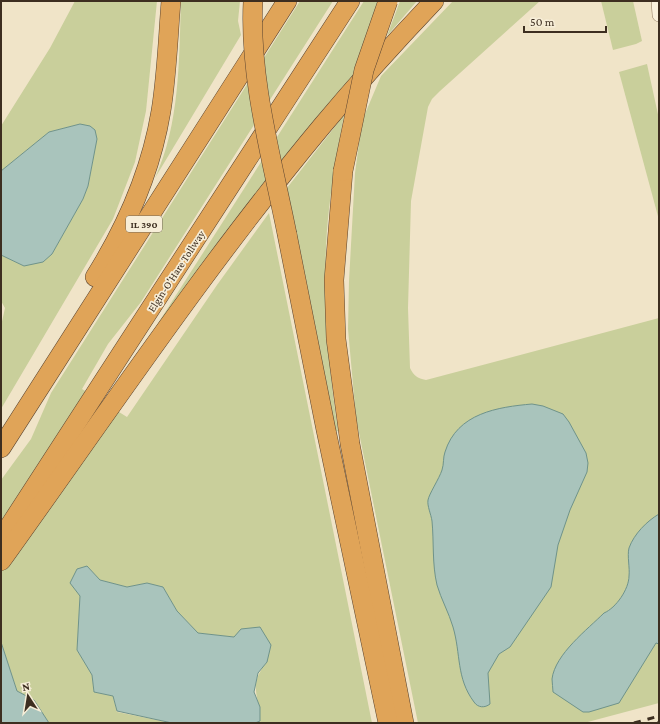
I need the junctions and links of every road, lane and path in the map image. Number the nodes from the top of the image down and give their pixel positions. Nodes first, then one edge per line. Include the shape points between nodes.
1 (171, 1) edge
2 (253, 1) edge
3 (287, 1) edge
4 (350, 1) edge
5 (388, 1) edge
6 (434, 1) edge
7 (13, 428) junction
8 (1, 448) edge
9 (1, 539) edge
10 (1, 561) edge
11 (388, 723) edge
12 (404, 723) edge

1 - 7 highway via 161,112 140,190 128,220 108,256 20,401
2 - 11 highway, bridge via 256,76 326,430
3 - 7 highway, IL 390
4 - 9 highway, Elgin-O'Hare Tollway
5 - 12 highway, bridge via 364,70 343,171 334,280 336,339 350,444
6 - 10 highway via 322,126 267,195 195,290
7 - 8 highway, IL 390

